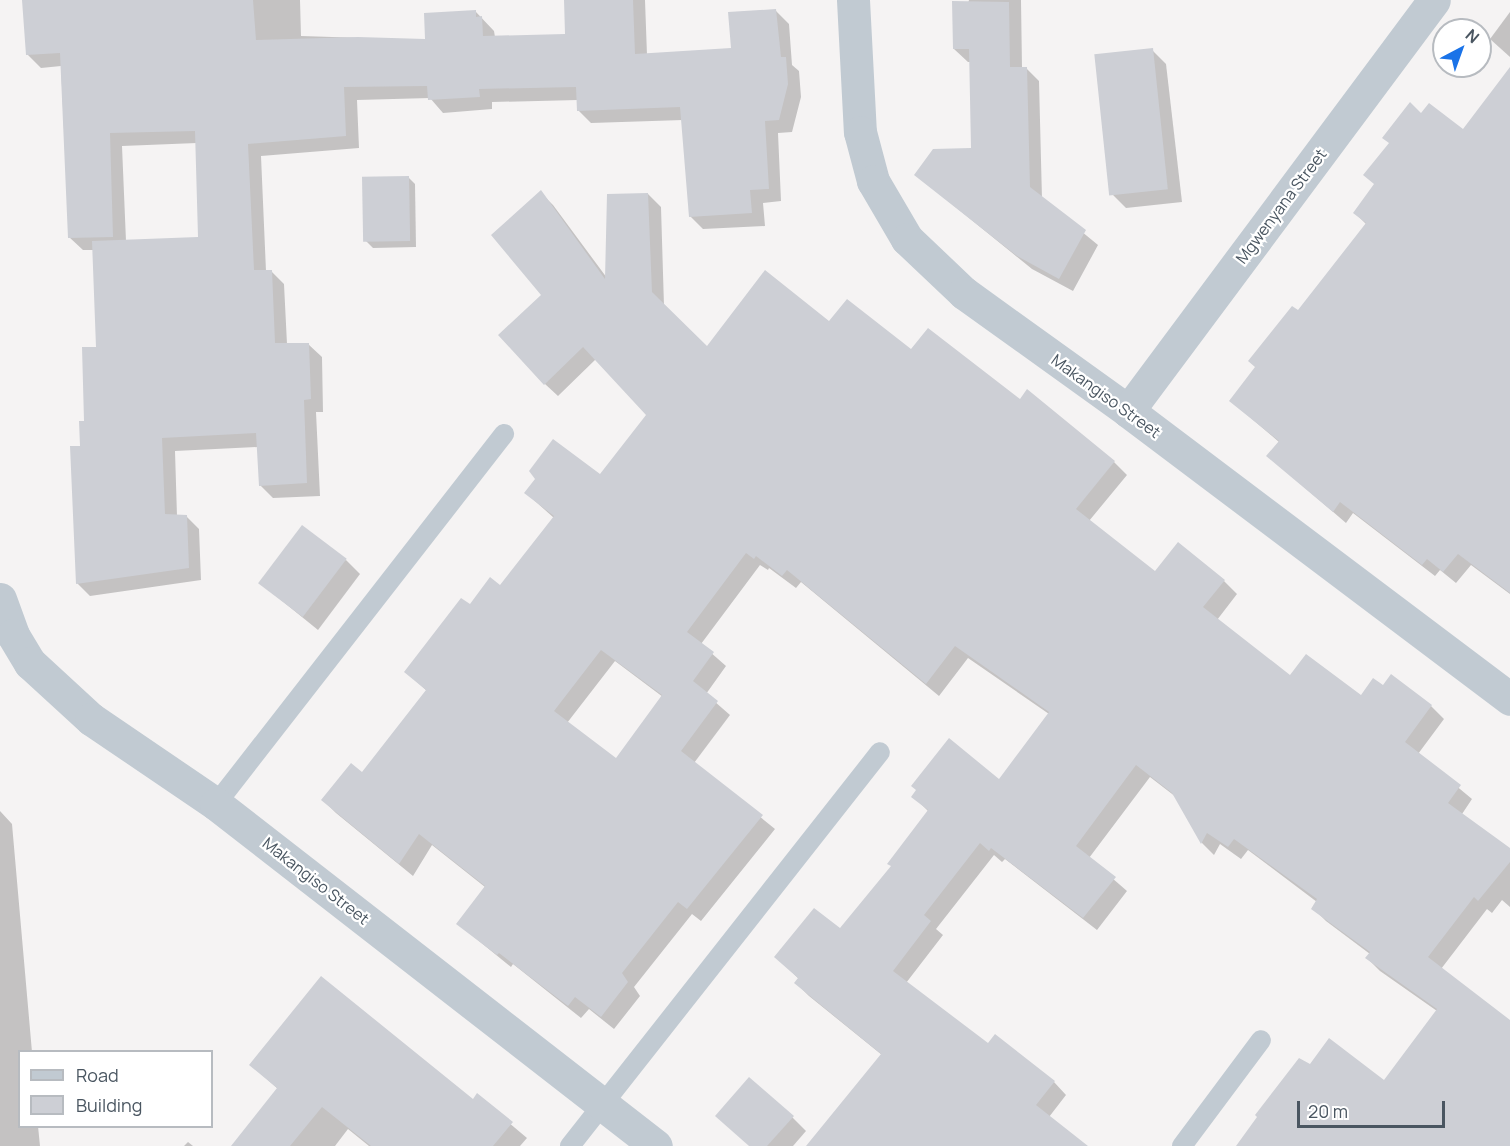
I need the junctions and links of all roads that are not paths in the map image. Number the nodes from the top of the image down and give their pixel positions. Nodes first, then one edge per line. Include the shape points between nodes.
1 (853, 0) edge
2 (1434, 0) edge
3 (1128, 411) junction
4 (504, 434) dead end
5 (0, 599) edge
6 (1510, 699) edge
7 (880, 752) dead end
8 (216, 804) junction
9 (1261, 1040) dead end
10 (603, 1104) junction
11 (570, 1146) edge
12 (656, 1146) edge
13 (1182, 1146) edge

1 - 3 street, Makangiso Street via 860,132 873,181 907,239 964,293
2 - 3 street, Mgwenyana Street
3 - 6 street, Makangiso Street
4 - 8 lane
5 - 8 street, Makangiso Street via 21,651 50,684 91,719
7 - 10 lane
8 - 10 street, Makangiso Street
9 - 13 lane
10 - 11 lane
10 - 12 street, Makangiso Street

